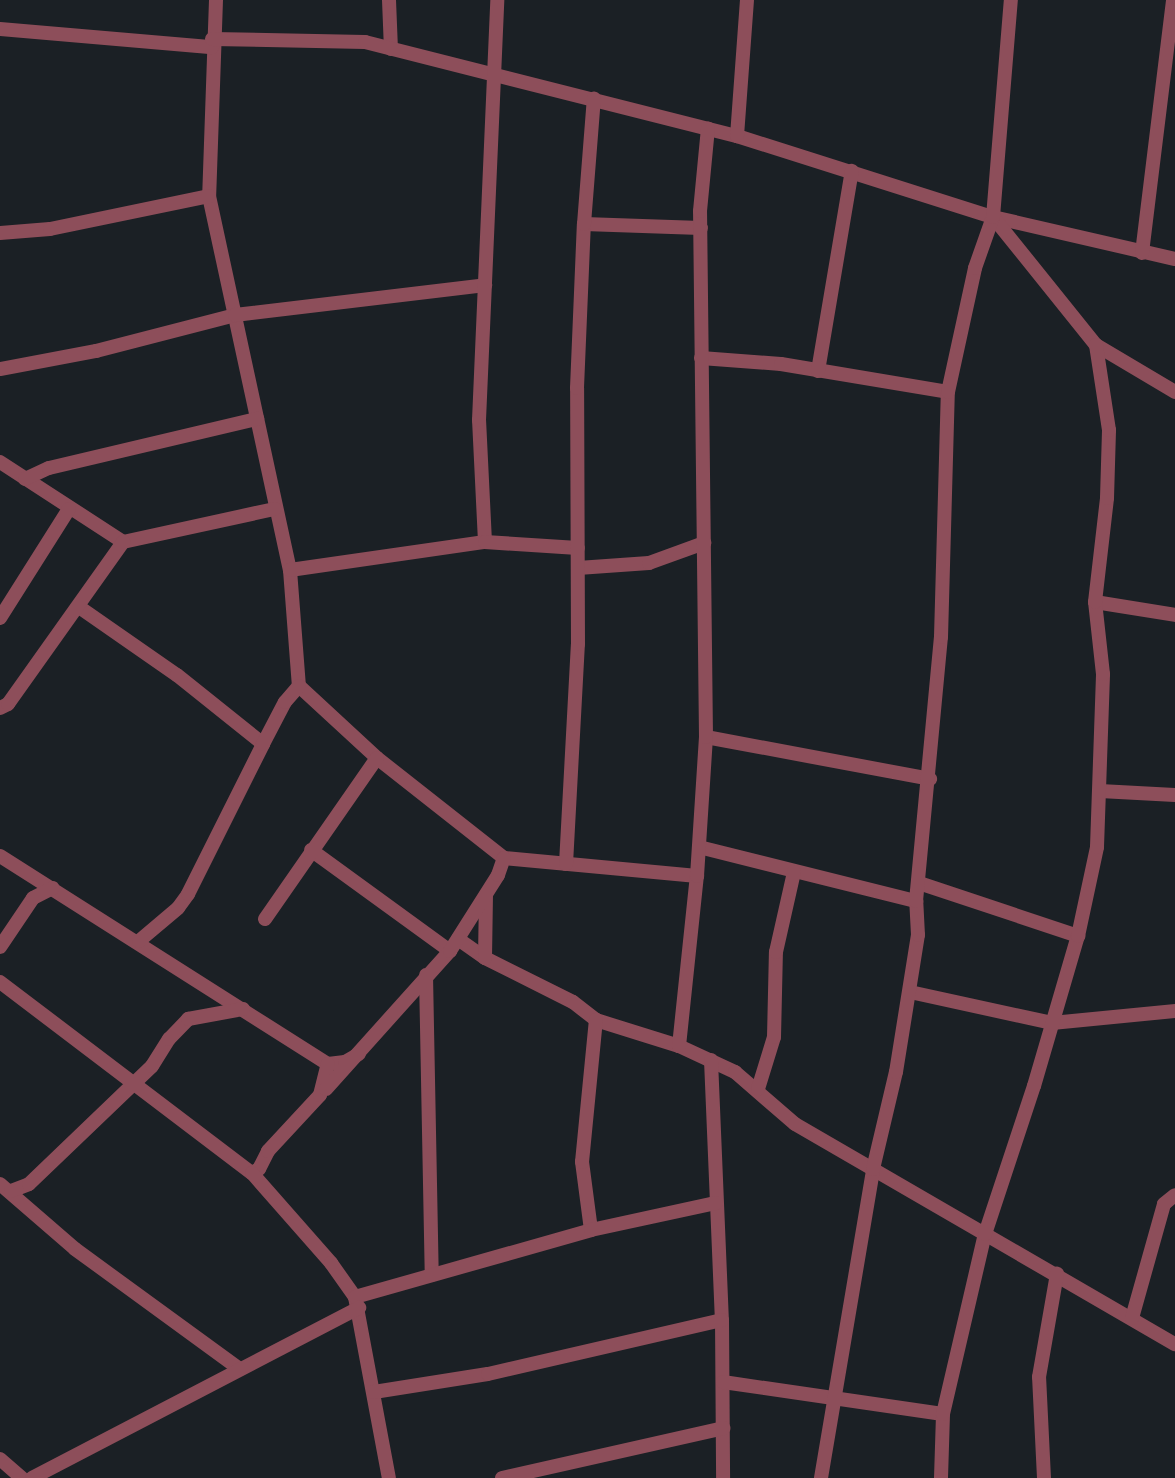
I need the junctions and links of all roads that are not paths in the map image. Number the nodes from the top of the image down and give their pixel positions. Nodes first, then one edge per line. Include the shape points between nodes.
1 (216, 0) edge
2 (389, 0) edge
3 (497, 0) edge
4 (747, 0) edge
5 (1011, 0) edge
6 (1173, 0) edge
7 (0, 29) edge
8 (212, 43) junction
9 (391, 49) junction
10 (493, 76) junction
11 (594, 98) junction
12 (708, 128) junction
13 (737, 136) junction
14 (852, 171) junction
15 (209, 196) junction
16 (993, 217) junction
17 (584, 224) junction
18 (701, 228) junction
19 (0, 233) edge
20 (1142, 253) junction
21 (1175, 259) edge
22 (485, 285) junction
23 (235, 315) junction
24 (1096, 345) junction
25 (701, 358) junction
26 (0, 369) edge
27 (818, 371) junction
28 (948, 392) junction
29 (1175, 392) edge
30 (257, 419) junction
31 (0, 462) edge
32 (25, 479) junction
33 (69, 509) junction
34 (274, 509) junction
35 (123, 542) junction
36 (485, 542) junction
37 (704, 543) junction
38 (578, 548) junction
39 (578, 568) junction
40 (290, 570) junction
41 (6, 596) edge
42 (1095, 602) junction
43 (79, 607) junction
44 (1175, 614) edge
45 (0, 618) edge
46 (299, 686) junction
47 (0, 708) edge
48 (706, 737) junction
49 (263, 744) junction
50 (377, 758) junction
51 (930, 779) junction
52 (1100, 791) junction
53 (1175, 795) edge
54 (699, 847) junction
55 (311, 850) junction
56 (0, 856) edge
57 (504, 858) junction
58 (566, 864) junction
59 (794, 872) junction
60 (33, 876) junction
61 (697, 876) junction
62 (919, 883) junction
63 (53, 888) junction
64 (486, 895) junction
65 (33, 898) junction
66 (916, 901) junction
67 (265, 919) dead end
68 (1078, 936) junction
69 (139, 941) junction
70 (454, 945) junction
71 (0, 947) edge
72 (485, 958) junction
73 (426, 975) junction
74 (0, 982) edge
75 (910, 992) junction
76 (243, 1009) junction
77 (1175, 1011) edge
78 (596, 1020) junction
79 (1052, 1023) junction
80 (679, 1046) junction
81 (359, 1054) junction
82 (711, 1060) junction
83 (328, 1064) junction
84 (136, 1081) junction
85 (758, 1089) junction
86 (320, 1095) junction
87 (873, 1169) junction
88 (252, 1173) junction
89 (5, 1187) edge
90 (1175, 1195) edge
91 (716, 1203) junction
92 (591, 1230) junction
93 (985, 1234) junction
94 (1057, 1274) junction
95 (432, 1275) junction
96 (357, 1302) junction
97 (1132, 1318) junction
98 (722, 1320) junction
99 (1175, 1344) edge
100 (238, 1368) junction
101 (723, 1382) junction
102 (374, 1392) junction
103 (832, 1401) junction
104 (943, 1414) junction
105 (723, 1428) junction
106 (0, 1459) edge
107 (22, 1478) edge
108 (32, 1478) edge
109 (389, 1478) edge
110 (502, 1478) edge
111 (723, 1478) edge
112 (821, 1478) edge
113 (941, 1478) edge
114 (1044, 1478) edge

1 - 8 street
2 - 9 street
3 - 10 street
4 - 13 street
5 - 16 street
6 - 20 street
7 - 8 street
8 - 9 street via 365,42
8 - 15 street
9 - 10 street
10 - 11 street
10 - 22 street
11 - 12 street
11 - 17 street
12 - 13 street
12 - 18 street
13 - 14 street
14 - 16 street
14 - 27 street
15 - 19 street via 50,229
15 - 23 street
16 - 20 street
16 - 24 street
16 - 28 street via 972,282
17 - 18 street
17 - 38 street
18 - 25 street
20 - 21 street
22 - 23 street
22 - 36 street via 479,420
23 - 26 street
23 - 30 street
24 - 29 street
24 - 42 street via 1109,430
25 - 27 street
25 - 37 street
27 - 28 street
28 - 51 street via 942,623
30 - 32 street via 49,468
30 - 34 street
31 - 32 street
32 - 33 street
33 - 35 street
33 - 41 street
34 - 35 street
34 - 40 street
35 - 43 street
36 - 38 street
36 - 40 street
37 - 39 street via 649,563
37 - 48 street
38 - 39 street
39 - 58 street
40 - 46 street
41 - 45 street
42 - 44 street
42 - 52 street via 1103,674
43 - 47 street
43 - 49 street
46 - 49 street
46 - 50 street
48 - 51 street
48 - 54 street
49 - 69 street via 188,894
50 - 55 street
50 - 57 street
51 - 62 street
52 - 53 street
52 - 68 street via 1097,847
54 - 59 street
54 - 61 street
55 - 67 street
55 - 70 street
56 - 60 street
57 - 58 street
57 - 64 street
58 - 61 street
59 - 66 street
59 - 85 street via 776,952 774,1037
60 - 63 street
60 - 65 street
61 - 80 street
62 - 66 street
62 - 68 street
63 - 65 street
63 - 69 street
64 - 70 street
64 - 72 street
65 - 71 street
66 - 75 street via 918,935
68 - 79 street
69 - 76 street
70 - 72 street
70 - 73 street
72 - 78 street via 573,1002
73 - 81 street
73 - 95 street
74 - 84 street
75 - 79 street
75 - 87 street
76 - 83 street
76 - 84 street via 188,1019
77 - 79 street
78 - 80 street
78 - 92 street via 582,1162
79 - 93 street
80 - 82 street
81 - 83 street
81 - 86 street
82 - 85 street
82 - 91 street
83 - 86 street
84 - 88 street
84 - 89 street via 29,1184
85 - 87 street via 795,1124
86 - 88 street
87 - 93 street
87 - 103 street
88 - 96 street via 331,1263
89 - 100 street via 75,1249
90 - 97 street via 1164,1204
91 - 92 street
91 - 98 street
92 - 95 street
93 - 94 street
93 - 104 street
94 - 97 street
94 - 114 street via 1039,1377
95 - 96 street
96 - 100 street
96 - 102 street
97 - 99 street
98 - 101 street
98 - 102 street via 488,1374
100 - 108 street
101 - 103 street
101 - 105 street
102 - 109 street
103 - 104 street
103 - 112 street
104 - 113 street
105 - 110 street
105 - 111 street
106 - 107 street

